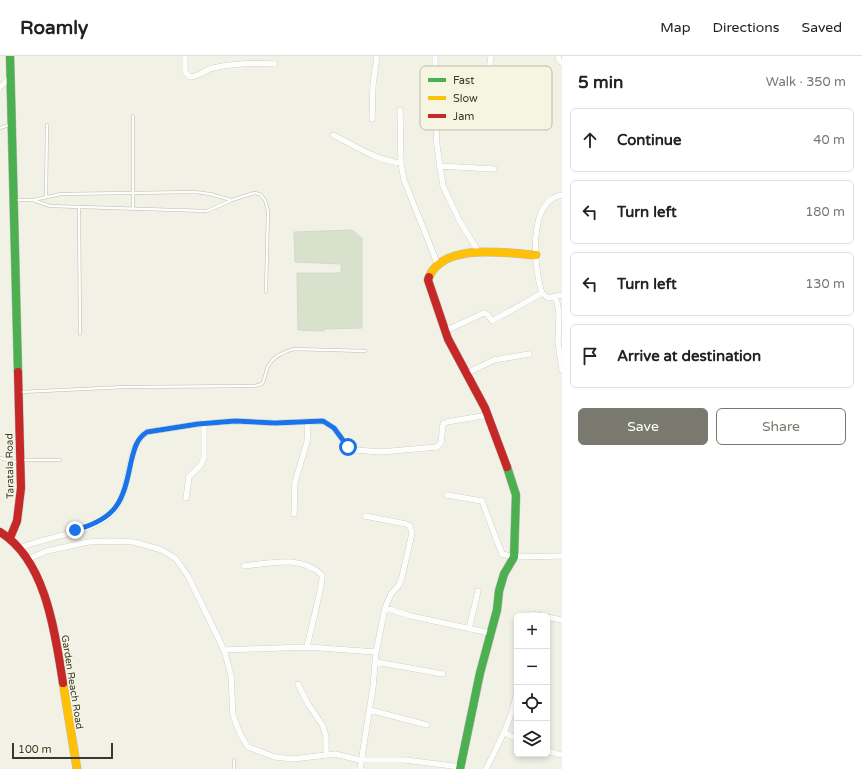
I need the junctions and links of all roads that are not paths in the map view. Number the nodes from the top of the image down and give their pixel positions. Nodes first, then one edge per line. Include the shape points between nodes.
1 (10, 56) edge
2 (185, 56) edge
3 (250, 56) edge
4 (377, 56) edge
5 (435, 56) edge
6 (491, 56) edge
7 (558, 56) edge
8 (249, 63) junction
9 (562, 63) edge
10 (275, 64) dead end
11 (435, 66) edge
12 (490, 66) edge
13 (10, 78) junction
14 (0, 87) edge
15 (400, 110) dead end
16 (132, 116) dead end
17 (372, 119) dead end
18 (11, 124) junction
19 (47, 125) dead end
20 (0, 128) edge
21 (436, 130) edge
22 (333, 135) dead end
23 (401, 163) junction
24 (439, 166) junction
25 (494, 169) dead end
26 (134, 193) junction
27 (562, 195) edge
28 (46, 197) junction
29 (13, 200) junction
30 (33, 200) junction
31 (232, 200) junction
32 (79, 207) junction
33 (133, 209) junction
34 (478, 251) junction
35 (536, 255) junction
36 (438, 265) junction
37 (266, 292) dead end
38 (542, 293) junction
39 (559, 296) edge
40 (445, 331) junction
41 (80, 334) dead end
42 (365, 351) dead end
43 (529, 354) dead end
44 (562, 370) edge
45 (467, 373) junction
46 (18, 392) junction
47 (488, 415) junction
48 (204, 423) junction
49 (308, 423) junction
50 (0, 458) edge
51 (60, 460) dead end
52 (20, 462) junction
53 (447, 496) dead end
54 (186, 498) dead end
55 (294, 514) dead end
56 (365, 516) dead end
57 (0, 532) edge
58 (10, 538) junction
59 (20, 548) junction
60 (562, 556) edge
61 (514, 557) junction
62 (28, 559) junction
63 (244, 566) dead end
64 (478, 591) dead end
65 (385, 608) junction
66 (550, 618) edge
67 (562, 620) edge
68 (469, 629) junction
69 (490, 633) junction
70 (307, 647) junction
71 (224, 650) junction
72 (376, 652) junction
73 (376, 662) junction
74 (443, 674) dead end
75 (298, 684) dead end
76 (370, 710) junction
77 (514, 710) edge
78 (427, 725) dead end
79 (505, 733) junction
80 (514, 738) edge
81 (550, 752) edge
82 (326, 755) junction
83 (562, 755) edge
84 (234, 760) dead end
85 (360, 760) junction
86 (460, 768) edge
87 (77, 769) edge
88 (234, 769) edge
89 (360, 769) edge
90 (486, 769) edge

1 - 13 street, Taratala Road
2 - 8 street via 185,72 190,77 211,68
3 - 8 street
4 - 17 street
5 - 11 street
6 - 12 street
7 - 9 street
8 - 10 street
13 - 14 street
13 - 18 street, Taratala Road
15 - 23 street
16 - 26 lane
18 - 20 lane
18 - 29 street, Taratala Road
19 - 28 lane
21 - 24 street
22 - 23 street via 375,157
23 - 36 street via 404,180
24 - 25 street
24 - 34 street via 449,202
26 - 28 lane via 61,194
26 - 31 lane via 195,192
26 - 33 lane
27 - 35 street via 554,196 541,214 535,238
28 - 30 lane
29 - 30 lane
29 - 46 street, Taratala Road
30 - 32 lane via 50,206
31 - 33 lane via 207,211
31 - 37 lane via 254,193 263,197 267,204
32 - 33 lane
32 - 41 lane
34 - 35 street
34 - 36 street via 457,256
35 - 38 street
36 - 40 street via 428,280
38 - 39 street via 548,298
38 - 40 street via 492,321 484,314
39 - 44 street via 558,342
40 - 45 street
42 - 46 lane via 286,351 271,361 262,384 254,386 125,387
43 - 45 street via 503,358
45 - 47 street
46 - 52 street, Taratala Road
47 - 49 street via 443,424 441,443 435,448 381,452 355,450 348,447 328,423
47 - 61 street via 514,485
48 - 49 street
48 - 54 street via 204,458 189,477
48 - 59 street via 147,432 134,447 124,492 105,519 91,526
49 - 55 street via 307,442 295,482
50 - 52 lane
51 - 52 lane
52 - 58 street, Taratala Road via 20,509
53 - 61 street via 482,501 502,554
56 - 65 street via 406,524 412,529 402,577
57 - 58 street, Garden Reach Road
58 - 59 street, Garden Reach Road
59 - 62 street, Garden Reach Road
60 - 61 street
61 - 69 street via 504,574
62 - 71 street via 47,551 88,542 134,542 162,550 176,559 188,576
62 - 87 street, Garden Reach Road via 42,594 58,652
63 - 70 street via 280,562 303,563 322,575
64 - 68 street
65 - 68 street
65 - 72 street
66 - 67 street
68 - 69 street
69 - 86 street
70 - 71 street
70 - 72 street
71 - 82 street via 231,675 233,715 248,747 275,757 293,759
72 - 73 street
73 - 74 street
73 - 76 street
75 - 82 street via 323,726
76 - 78 street
76 - 85 street
77 - 79 street
79 - 80 street
79 - 90 street
81 - 83 street
82 - 85 street via 335,754
84 - 88 lane
85 - 86 street via 405,760
85 - 89 street

